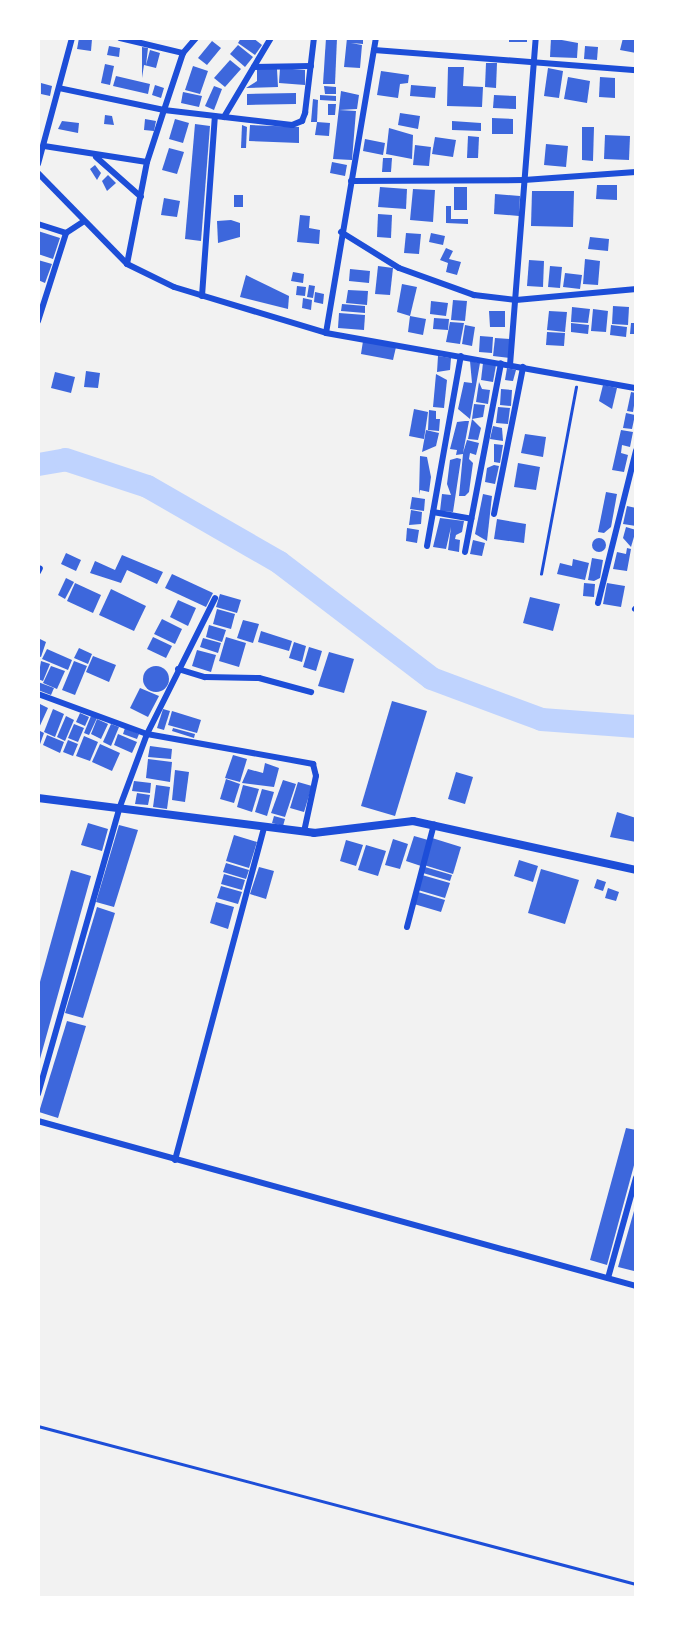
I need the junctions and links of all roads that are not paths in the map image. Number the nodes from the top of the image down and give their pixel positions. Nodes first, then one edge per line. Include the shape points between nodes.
1 (72, 38) edge
2 (120, 38) edge
3 (196, 38) edge
4 (271, 38) edge
5 (314, 38) edge
6 (376, 38) edge
7 (536, 38) edge
8 (374, 50) junction
9 (183, 53) junction
10 (534, 62) junction
11 (311, 66) junction
12 (254, 67) junction
13 (635, 70) edge
14 (59, 88) junction
15 (164, 110) junction
16 (215, 116) junction
17 (224, 117) junction
18 (44, 146) junction
19 (96, 157) junction
20 (147, 162) junction
21 (38, 164) edge
22 (635, 172) edge
23 (38, 173) edge
24 (524, 180) junction
25 (351, 181) junction
26 (141, 197) junction
27 (83, 222) junction
28 (38, 224) edge
29 (341, 232) junction
30 (66, 233) junction
31 (127, 264) junction
32 (635, 289) edge
33 (202, 296) junction
34 (516, 300) junction
35 (38, 321) edge
36 (326, 333) junction
37 (461, 356) junction
38 (501, 363) junction
39 (510, 365) junction
40 (523, 367) junction
41 (635, 388) edge
42 (635, 451) edge
43 (433, 512) junction
44 (494, 514) dead end
45 (471, 519) junction
46 (427, 546) dead end
47 (465, 552) dead end
48 (215, 597) dead end
49 (598, 603) dead end
50 (178, 669) junction
51 (311, 692) dead end
52 (38, 694) edge
53 (147, 734) junction
54 (38, 798) edge
55 (119, 809) junction
56 (434, 824) junction
57 (264, 829) junction
58 (304, 832) junction
59 (635, 870) edge
60 (407, 927) dead end
61 (38, 1094) edge
62 (38, 1121) edge
63 (174, 1160) junction
64 (635, 1178) edge
65 (608, 1278) junction
66 (635, 1286) edge

1 - 14 street
2 - 9 street
3 - 9 street
4 - 12 street
5 - 11 street
6 - 8 street
7 - 10 street
8 - 10 street
8 - 25 street
9 - 15 street
10 - 13 street
10 - 24 street
11 - 12 street
11 - 17 street via 302,121 292,125
12 - 17 street
14 - 15 street
14 - 18 street
15 - 16 street
15 - 20 street
16 - 17 street
16 - 33 street
18 - 19 street
18 - 21 street
19 - 20 street
19 - 26 street
20 - 26 street
22 - 24 street
23 - 27 street
24 - 25 street
24 - 34 street
25 - 29 street
26 - 31 street
27 - 30 street
27 - 31 street
28 - 30 street
29 - 34 street via 432,283
29 - 36 street
30 - 35 street
31 - 33 street
32 - 34 street
33 - 36 street
34 - 39 street
36 - 37 street
37 - 38 street
37 - 43 street
38 - 39 street
38 - 45 street
39 - 40 street
40 - 41 street
40 - 44 street
42 - 49 street
43 - 45 street
43 - 46 street
45 - 47 street
48 - 50 street
50 - 51 street via 205,677 259,678
50 - 53 street
52 - 53 street
53 - 55 street
53 - 58 street via 313,764 316,776
54 - 55 street
55 - 57 street
55 - 61 street
56 - 58 street via 404,821 346,831
56 - 59 street
56 - 60 street
57 - 58 street
57 - 63 street
62 - 63 street
63 - 65 street
64 - 65 street
65 - 66 street

